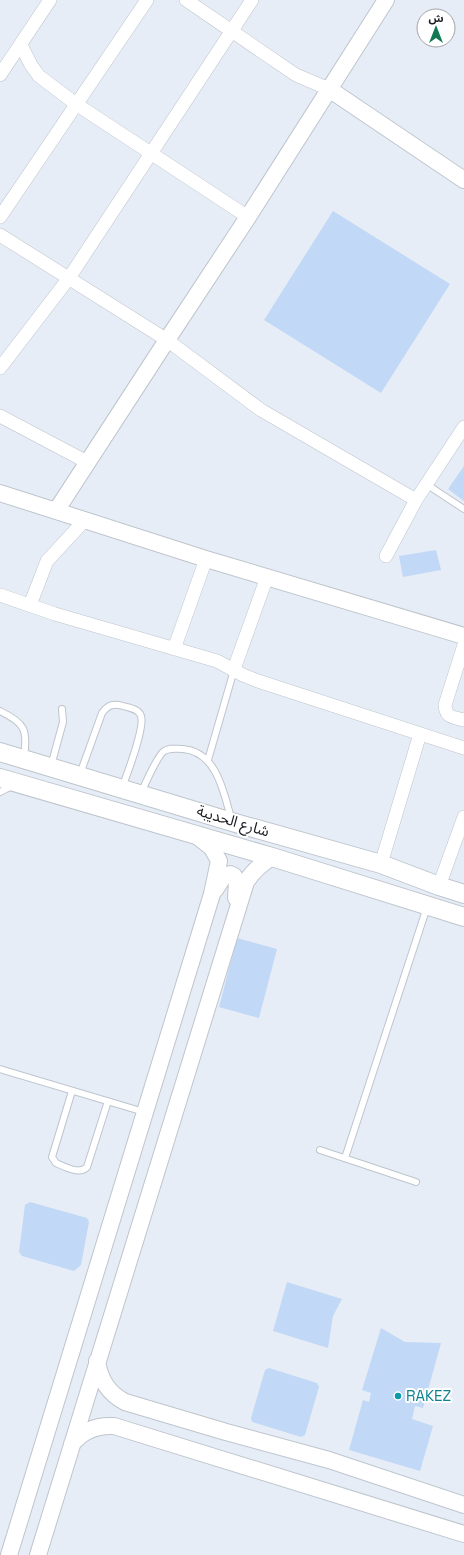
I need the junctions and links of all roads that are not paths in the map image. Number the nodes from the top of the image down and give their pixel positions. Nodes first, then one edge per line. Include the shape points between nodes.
1 (50, 0) edge
2 (147, 0) edge
3 (186, 0) edge
4 (252, 0) edge
5 (386, 0) edge
6 (231, 31) junction
7 (21, 45) junction
8 (0, 74) edge
9 (329, 89) junction
10 (76, 104) junction
11 (151, 153) junction
12 (464, 180) edge
13 (0, 217) edge
14 (248, 217) junction
15 (0, 235) edge
16 (69, 278) junction
17 (167, 340) junction
18 (0, 368) edge
19 (0, 416) edge
20 (464, 428) edge
21 (87, 462) junction
22 (426, 484) junction
23 (0, 493) edge
24 (416, 500) junction
25 (464, 509) edge
26 (56, 511) junction
27 (85, 520) junction
28 (386, 556) dead end
29 (206, 559) junction
30 (267, 577) junction
31 (0, 595) edge
32 (30, 604) junction
33 (464, 636) edge
34 (464, 645) edge
35 (174, 649) junction
36 (234, 670) junction
37 (62, 709) dead end
38 (0, 711) edge
39 (464, 720) edge
40 (420, 734) junction
41 (464, 748) edge
42 (0, 752) edge
43 (24, 759) junction
44 (208, 760) junction
45 (51, 767) junction
46 (79, 776) junction
47 (0, 778) edge
48 (19, 783) junction
49 (122, 789) junction
50 (0, 792) edge
51 (140, 793) junction
52 (464, 817) edge
53 (232, 822) junction
54 (195, 835) junction
55 (272, 857) junction
56 (381, 864) junction
57 (439, 886) junction
58 (212, 894) junction
59 (464, 894) edge
60 (428, 906) junction
61 (464, 917) edge
62 (235, 918) junction
63 (0, 1069) edge
64 (72, 1091) junction
65 (108, 1101) junction
66 (145, 1112) junction
67 (320, 1150) dead end
68 (345, 1158) junction
69 (416, 1182) dead end
70 (97, 1360) junction
71 (119, 1427) junction
72 (226, 1432) junction
73 (72, 1446) junction
74 (464, 1505) edge
75 (439, 1526) junction
76 (464, 1526) edge
77 (464, 1534) edge
78 (9, 1555) edge
79 (38, 1555) edge

1 - 7 street
2 - 10 street
3 - 6 street
4 - 6 street
5 - 9 street
6 - 9 street via 296,75
6 - 11 street
7 - 8 street
7 - 10 street via 39,76
9 - 12 street
9 - 14 street
10 - 11 street
10 - 13 street
11 - 14 street
11 - 16 street
14 - 17 street
15 - 16 street
16 - 17 street
16 - 18 street
17 - 21 street
17 - 24 street via 261,410
19 - 21 street
20 - 22 street
21 - 26 street
22 - 24 street
22 - 25 lane
23 - 26 street
24 - 28 street
26 - 27 street
27 - 29 street
27 - 32 street via 47,561
29 - 30 street
29 - 35 street
30 - 33 street
30 - 36 street
31 - 32 street
32 - 35 street via 55,614
34 - 39 street via 445,705 449,716
35 - 36 street via 218,661
36 - 40 street via 258,681
36 - 44 lane
37 - 45 lane via 63,722
38 - 43 lane via 13,717 21,726 27,739
40 - 41 street
40 - 56 street
42 - 43 main road, شارع الحديبة
43 - 45 main road, شارع الحديبة
44 - 51 lane via 187,750 170,748 162,753
44 - 53 lane via 218,777
45 - 46 main road, شارع الحديبة
46 - 49 main road, شارع الحديبة
46 - 49 lane via 102,713 107,707 115,704 136,710 141,716 142,727
47 - 48 main road, شارع الحديبة
48 - 50 lane
48 - 54 main road, شارع الحديبة
49 - 51 main road, شارع الحديبة
51 - 53 main road, شارع الحديبة
52 - 57 street
53 - 56 main road, شارع الحديبة
54 - 55 main road, شارع الحديبة
54 - 58 street via 212,848 219,861
55 - 60 main road, شارع الحديبة
55 - 62 street via 252,872 246,882
56 - 57 main road, شارع الحديبة
57 - 59 main road, شارع الحديبة
58 - 62 street via 224,876 234,876 237,881
58 - 66 street
60 - 61 main road, شارع الحديبة
60 - 68 lane
62 - 70 street
63 - 64 lane
64 - 65 lane
64 - 65 lane via 52,1157 56,1163 76,1171 83,1171 87,1167
65 - 66 lane
66 - 78 street
67 - 68 lane
68 - 69 lane
70 - 72 street via 101,1378 117,1398
70 - 73 street
71 - 72 street via 114,1420 122,1411 196,1431
71 - 73 street via 106,1425 90,1429 76,1439
71 - 75 street
72 - 74 street via 329,1460
73 - 79 street
75 - 76 street
75 - 77 street

